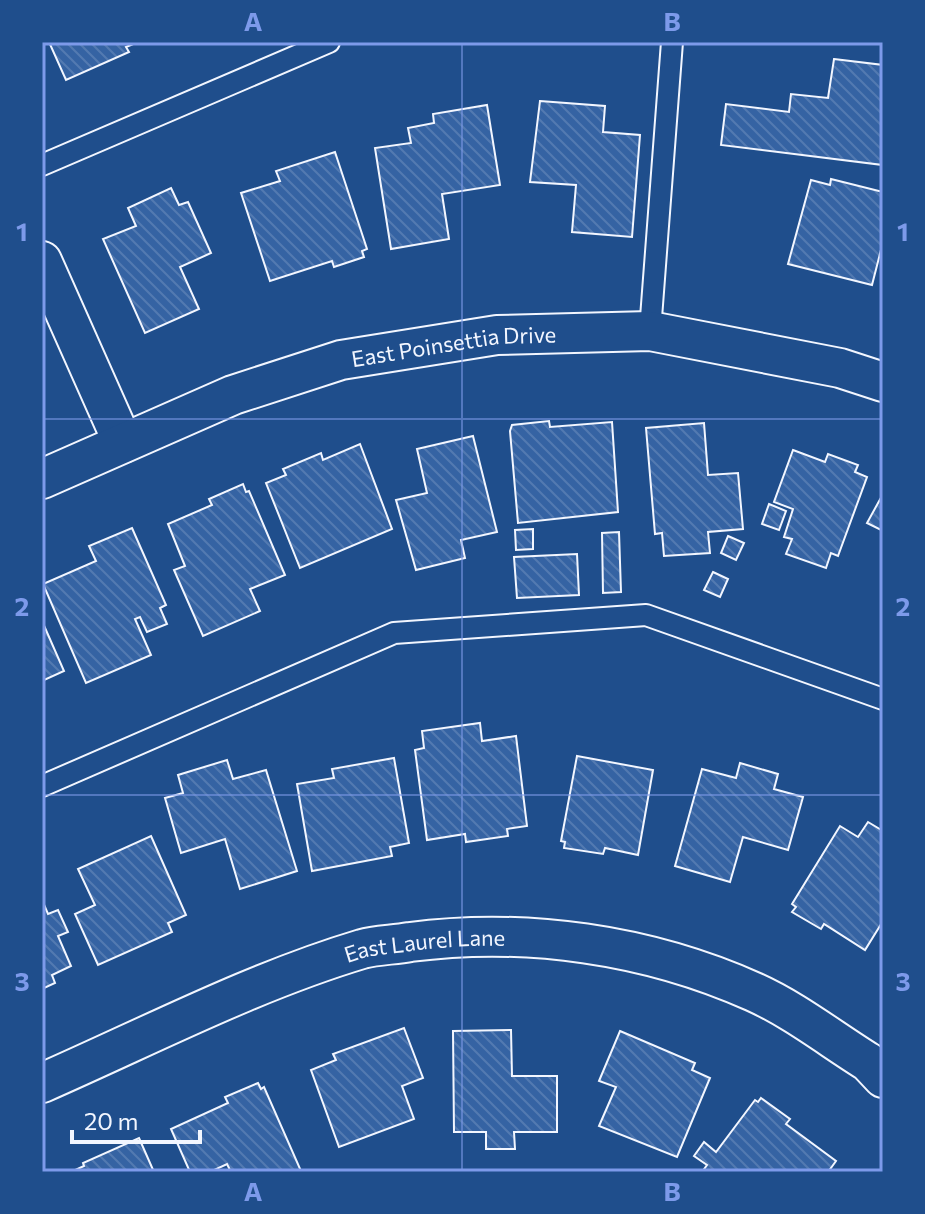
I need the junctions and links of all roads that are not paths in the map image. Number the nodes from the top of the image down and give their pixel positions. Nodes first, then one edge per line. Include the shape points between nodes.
1 (329, 42) edge
2 (672, 42) edge
3 (42, 165) edge
4 (42, 261) edge
5 (650, 331) junction
6 (883, 382) edge
7 (123, 443) junction
8 (42, 479) edge
9 (883, 699) edge
10 (42, 786) edge
11 (883, 1078) edge
12 (42, 1083) edge

1 - 3 lane
2 - 5 lane
4 - 7 street
5 - 6 street, East Poinsettia Drive via 840,368
5 - 7 street, East Poinsettia Drive via 497,335 341,360 233,395
7 - 8 street, East Poinsettia Drive
9 - 10 lane via 646,615 394,633
11 - 12 street, East Laurel Lane via 868,1062 756,992 682,966 592,944 525,935 457,936 364,949 266,985

